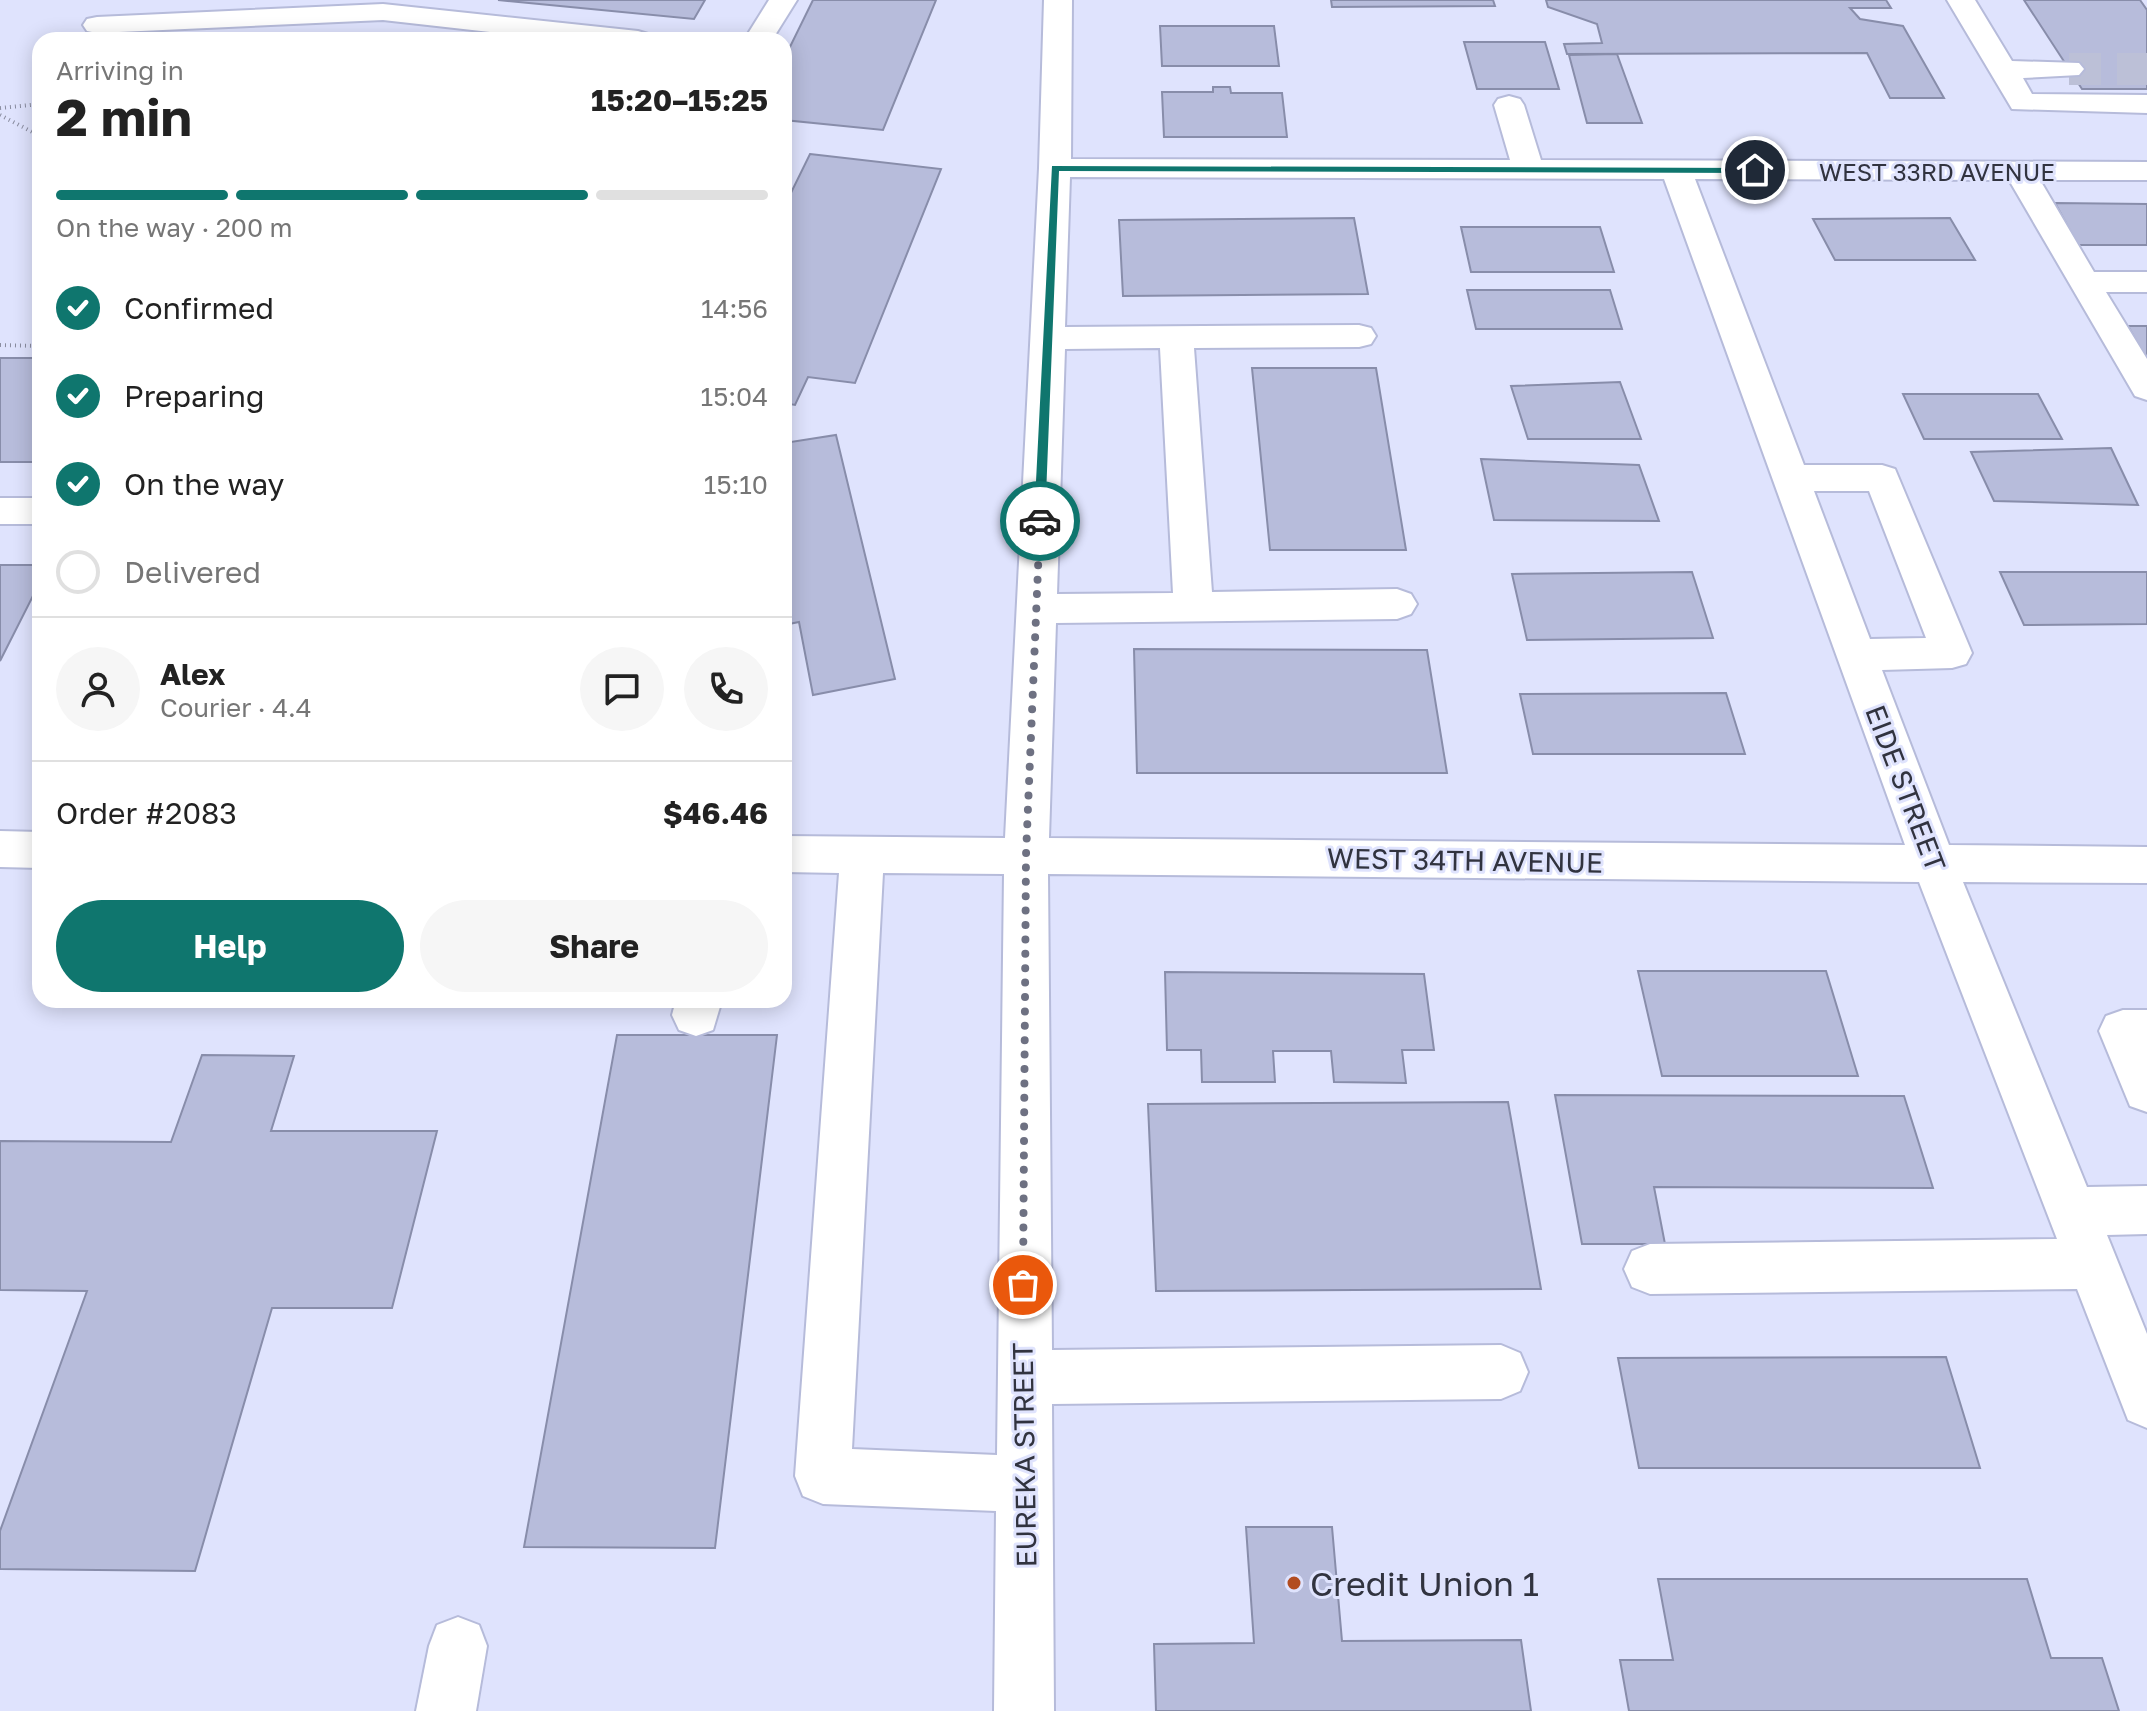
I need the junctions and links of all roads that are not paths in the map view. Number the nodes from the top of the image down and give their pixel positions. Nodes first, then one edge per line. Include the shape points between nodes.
1 (783, 0) edge
2 (1058, 0) edge
3 (1961, 0) edge
4 (97, 25) dead end
5 (565, 32) edge
6 (763, 32) edge
7 (2069, 69) tunnel mouth
8 (2002, 70) junction
9 (2147, 104) edge
10 (1509, 105) dead end
11 (1055, 168) junction
12 (1528, 170) junction
13 (1676, 170) junction
14 (2019, 171) junction
15 (2147, 171) edge
16 (2083, 282) junction
17 (2147, 282) edge
18 (1359, 336) dead end
19 (1176, 337) junction
20 (1048, 338) junction
21 (2147, 388) edge
22 (1790, 478) junction
23 (0, 511) edge
24 (32, 511) edge
25 (1397, 604) dead end
26 (1193, 606) junction
27 (1036, 609) junction
28 (1856, 655) junction
29 (792, 854) edge
30 (862, 854) junction
31 (1026, 855) junction
32 (1934, 864) junction
33 (2147, 865) edge
34 (2147, 1031) edge
35 (2147, 1090) edge
36 (2147, 1210) edge
37 (2072, 1212) junction
38 (2093, 1264) junction
39 (1650, 1269) dead end
40 (1501, 1372) dead end
41 (1023, 1377) junction
42 (2147, 1401) edge
43 (1024, 1484) junction
44 (458, 1646) dead end
45 (446, 1711) edge
46 (1024, 1711) edge

1 - 6 street
2 - 11 street, EUREKA STREET
3 - 8 street
4 - 5 street via 383,12
7 - 8 street
8 - 9 street via 2023,103
10 - 12 street
11 - 12 street, WEST 33RD AVENUE
11 - 20 street, EUREKA STREET
12 - 13 street, WEST 33RD AVENUE
13 - 14 street, WEST 33RD AVENUE
13 - 22 street, EIDE STREET
14 - 15 street, WEST 33RD AVENUE
14 - 16 street
16 - 17 street
16 - 21 street
18 - 19 street
19 - 20 street
19 - 26 street
20 - 27 street, EUREKA STREET
22 - 28 street, EIDE STREET
22 - 28 street via 1882,478 1952,653
23 - 24 street
25 - 26 street
26 - 27 street
27 - 31 street, EUREKA STREET
28 - 32 street, EIDE STREET
29 - 30 street, WEST 34TH AVENUE
30 - 31 street, WEST 34TH AVENUE
30 - 43 street via 823,1476
31 - 32 street, WEST 34TH AVENUE
31 - 41 street, EUREKA STREET
32 - 33 street, WEST 34TH AVENUE
32 - 37 street, EIDE STREET
34 - 35 street via 2123,1031
36 - 37 street
37 - 38 street, EIDE STREET
38 - 39 street
38 - 42 street, EIDE STREET
40 - 41 street
41 - 43 street, EUREKA STREET
43 - 46 street, EUREKA STREET
44 - 45 street

